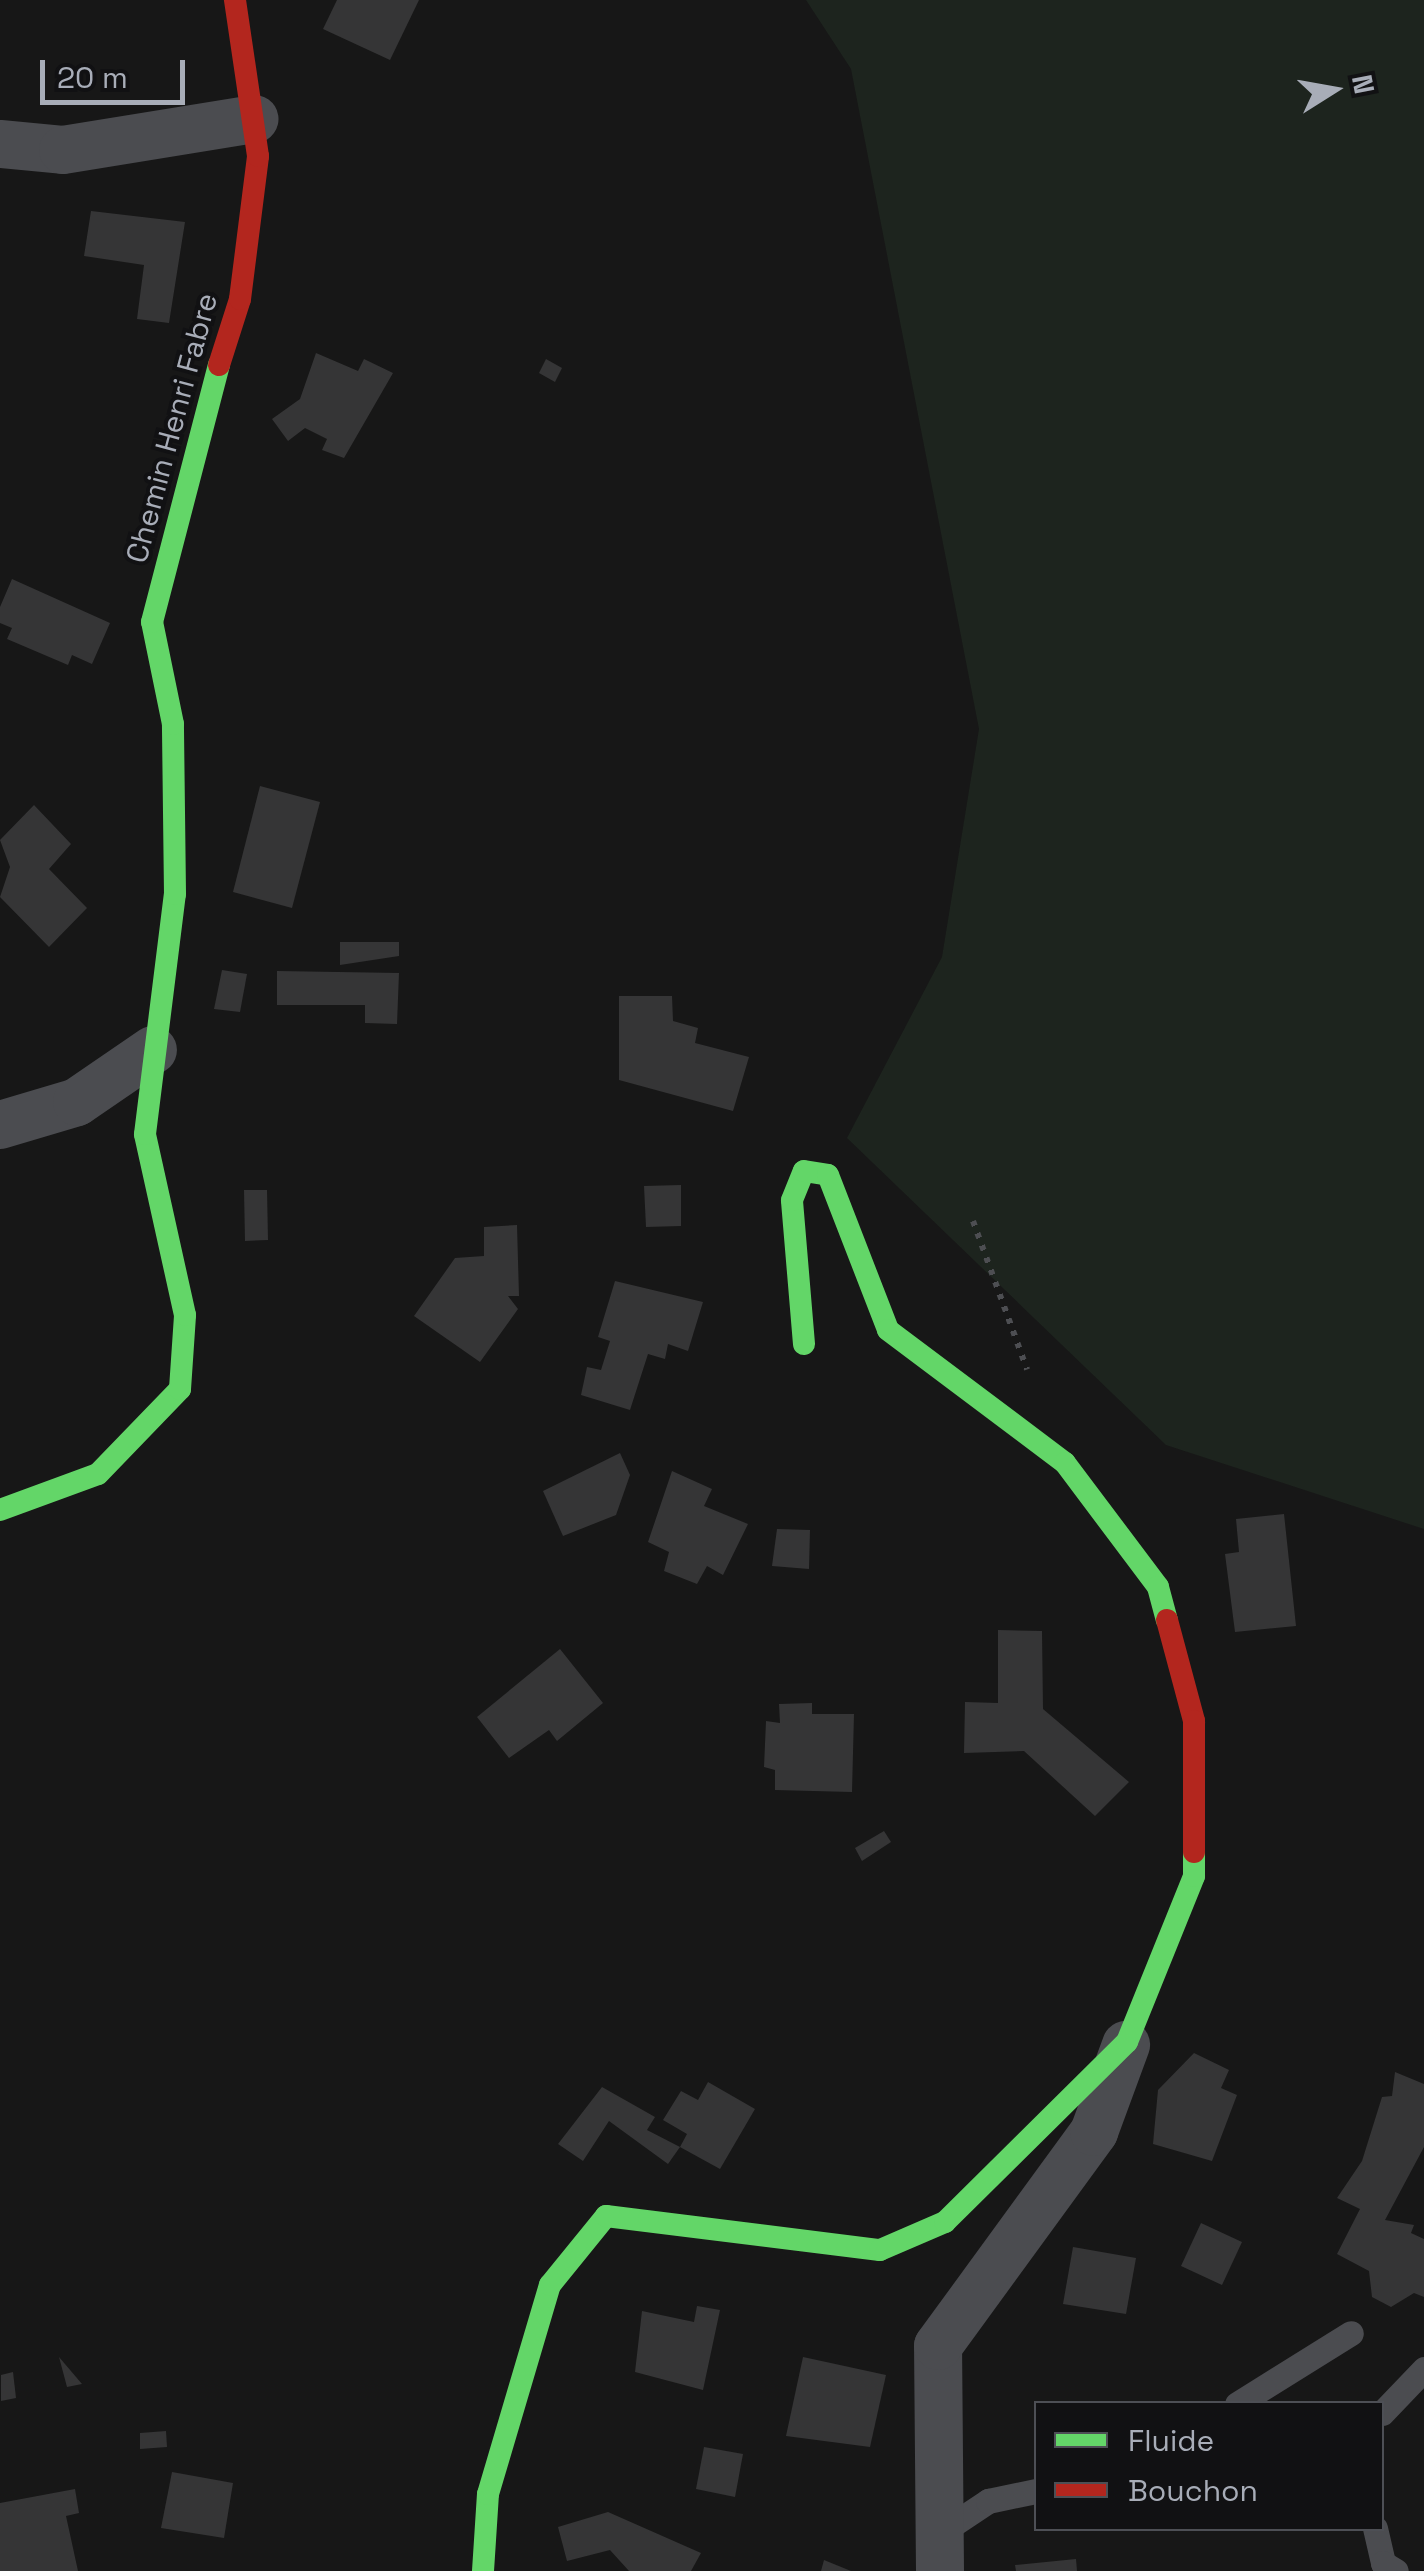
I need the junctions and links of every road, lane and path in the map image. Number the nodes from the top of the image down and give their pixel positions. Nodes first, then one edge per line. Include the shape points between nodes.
1 (235, 0) edge
2 (255, 119) junction
3 (0, 144) edge
4 (153, 1050) junction
5 (0, 1125) edge
6 (973, 1221) dead end
7 (804, 1344) dead end
8 (1030, 1375) dead end
9 (0, 1510) edge
10 (1127, 2042) junction
11 (1352, 2334) dead end
12 (1424, 2369) edge
13 (1242, 2401) edge
14 (1384, 2411) edge
15 (1034, 2491) edge
16 (1376, 2531) edge
17 (940, 2552) edge
18 (483, 2571) edge
19 (1396, 2571) edge

1 - 2 street, Chemin Henri Fabre
2 - 3 street via 63,150
2 - 4 street, Chemin Henri Fabre via 240,299 191,451 152,622 173,724 176,894
4 - 5 street via 77,1102
4 - 9 street, Chemin Henri Fabre via 144,1134 185,1315 180,1389 98,1474
6 - 8 path
7 - 10 street via 792,1200 804,1171 828,1175 888,1330 1065,1463 1158,1587 1194,1722 1194,1876
10 - 17 street via 1094,2132 938,2346
10 - 18 street via 945,2222 880,2250 606,2216 550,2285 488,2494
11 - 13 lane
12 - 14 lane
15 - 17 lane via 988,2501
16 - 19 lane via 1383,2562

